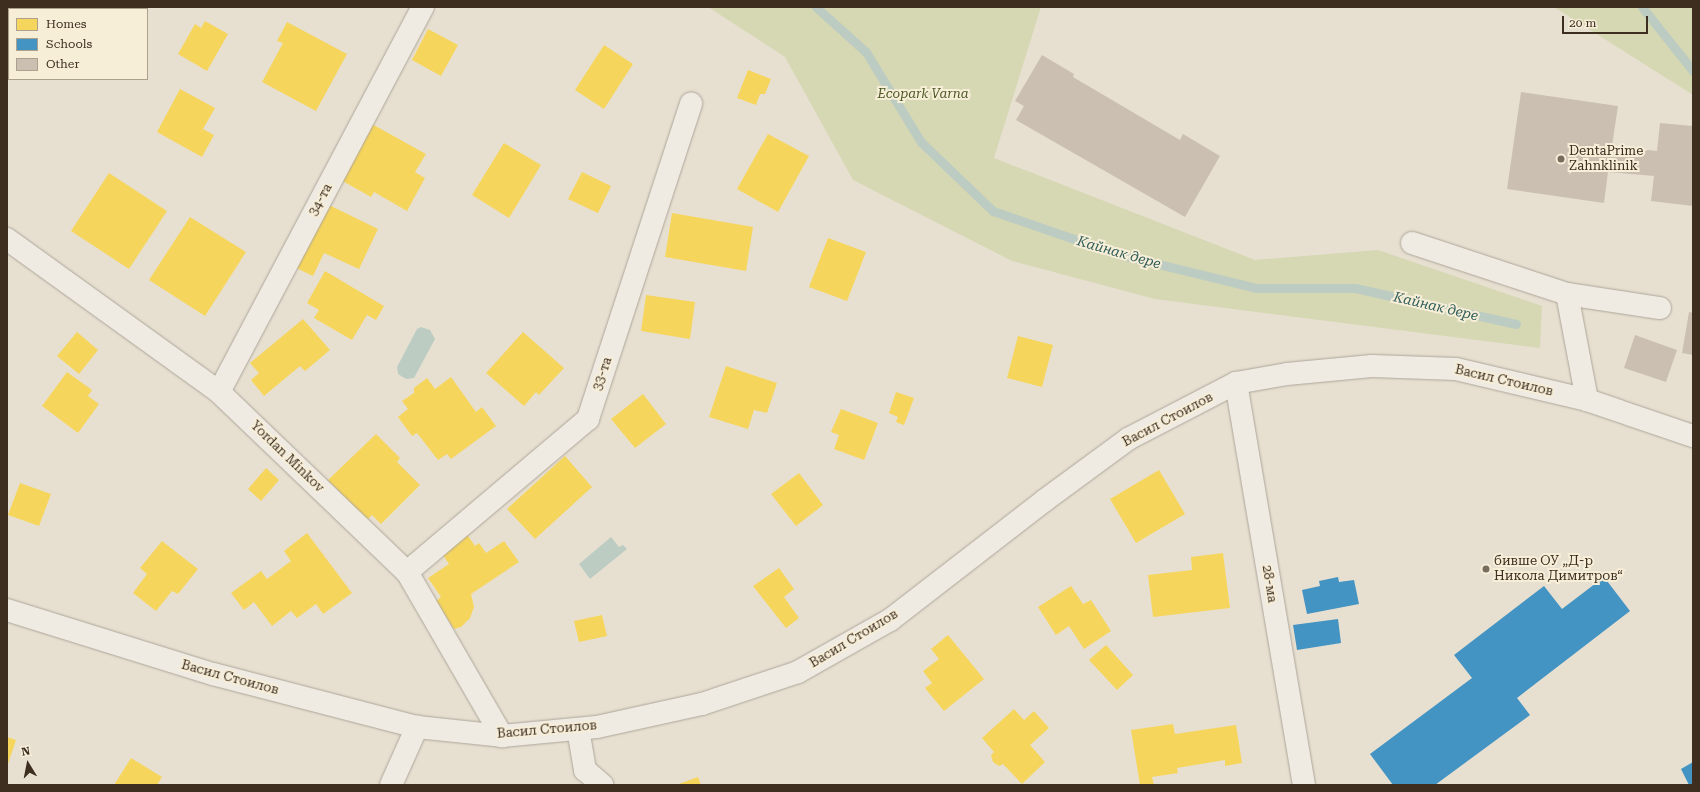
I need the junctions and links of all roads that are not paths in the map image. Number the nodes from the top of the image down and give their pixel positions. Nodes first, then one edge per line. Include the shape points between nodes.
1 (423, 7) edge
2 (691, 103) dead end
3 (7, 239) edge
4 (1412, 243) dead end
5 (1567, 294) junction
6 (1660, 308) dead end
7 (1236, 383) junction
8 (219, 392) junction
9 (1588, 400) junction
10 (1693, 436) edge
11 (407, 572) junction
12 (7, 610) edge
13 (417, 727) junction
14 (578, 729) junction
15 (502, 736) junction
16 (391, 785) edge
17 (602, 785) edge
18 (1304, 785) edge

1 - 8 street, 34-та
2 - 11 street, 33-та via 588,420
3 - 8 street, Yordan Minkov
4 - 5 street
5 - 6 street
5 - 9 street
7 - 9 street, Васил Стоилов via 1287,374 1372,366 1456,369
7 - 14 street, Васил Стоилов via 1128,439 890,620 798,672 702,704
7 - 18 street, 28-ма
8 - 11 street, Yordan Minkov
9 - 10 street, Васил Стоилов
11 - 15 street, Yordan Minkov
12 - 13 street, Васил Стоилов via 213,674
13 - 15 street, Васил Стоилов
13 - 16 street
14 - 15 street, Васил Стоилов
14 - 17 street via 585,770

